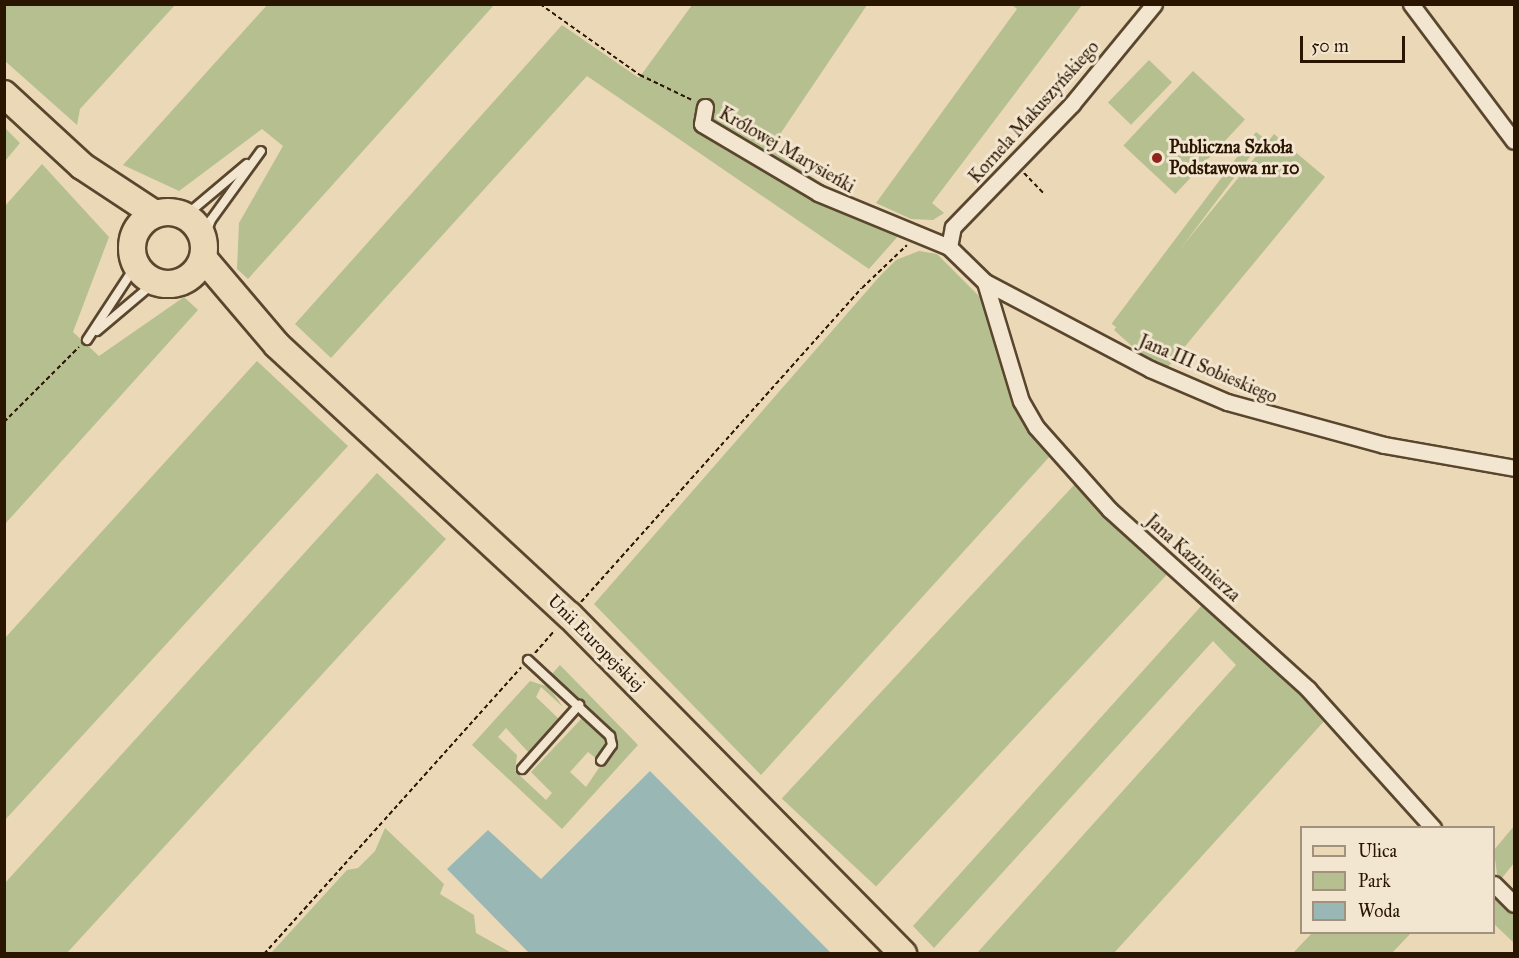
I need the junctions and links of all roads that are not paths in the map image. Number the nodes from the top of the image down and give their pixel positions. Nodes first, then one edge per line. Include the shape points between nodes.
1 (1154, 4) edge
2 (1411, 4) edge
3 (4, 94) edge
4 (705, 107) road end
5 (1515, 141) edge
6 (82, 166) junction
7 (155, 214) junction
8 (185, 216) junction
9 (135, 233) junction
10 (949, 247) junction
11 (203, 249) junction
12 (136, 265) junction
13 (155, 282) junction
14 (181, 282) junction
15 (985, 282) junction
16 (277, 345) junction
17 (1515, 468) edge
18 (528, 660) road end
19 (579, 705) junction
20 (601, 761) dead end
21 (522, 769) dead end
22 (1431, 826) edge
23 (1495, 885) edge
24 (1515, 904) edge
25 (903, 954) edge

1 - 10 street, Kornela Makuszyńskiego via 1072,104 953,227
2 - 5 street
3 - 6 main road
4 - 10 street, Królowej Marysieńki via 702,124 818,193
6 - 7 main road
6 - 9 main road
7 - 8 main road
7 - 9 main road
8 - 11 main road
8 - 11 lane via 261,151 211,219
9 - 12 main road via 132,249
10 - 15 street, Jana III Sobieskiego
11 - 14 main road
11 - 16 main road, Unii Europejskiej
12 - 13 main road
12 - 13 lane via 87,340
13 - 14 main road
14 - 16 main road, Unii Europejskiej via 208,293
15 - 17 street, Jana III Sobieskiego via 1158,373 1276,420
15 - 22 street, Jana Kazimierza via 1021,400 1036,427 1110,510 1308,689
16 - 25 main road, Unii Europejskiej via 569,615
18 - 19 lane
19 - 20 lane via 610,736 612,746
19 - 21 lane
23 - 24 street

